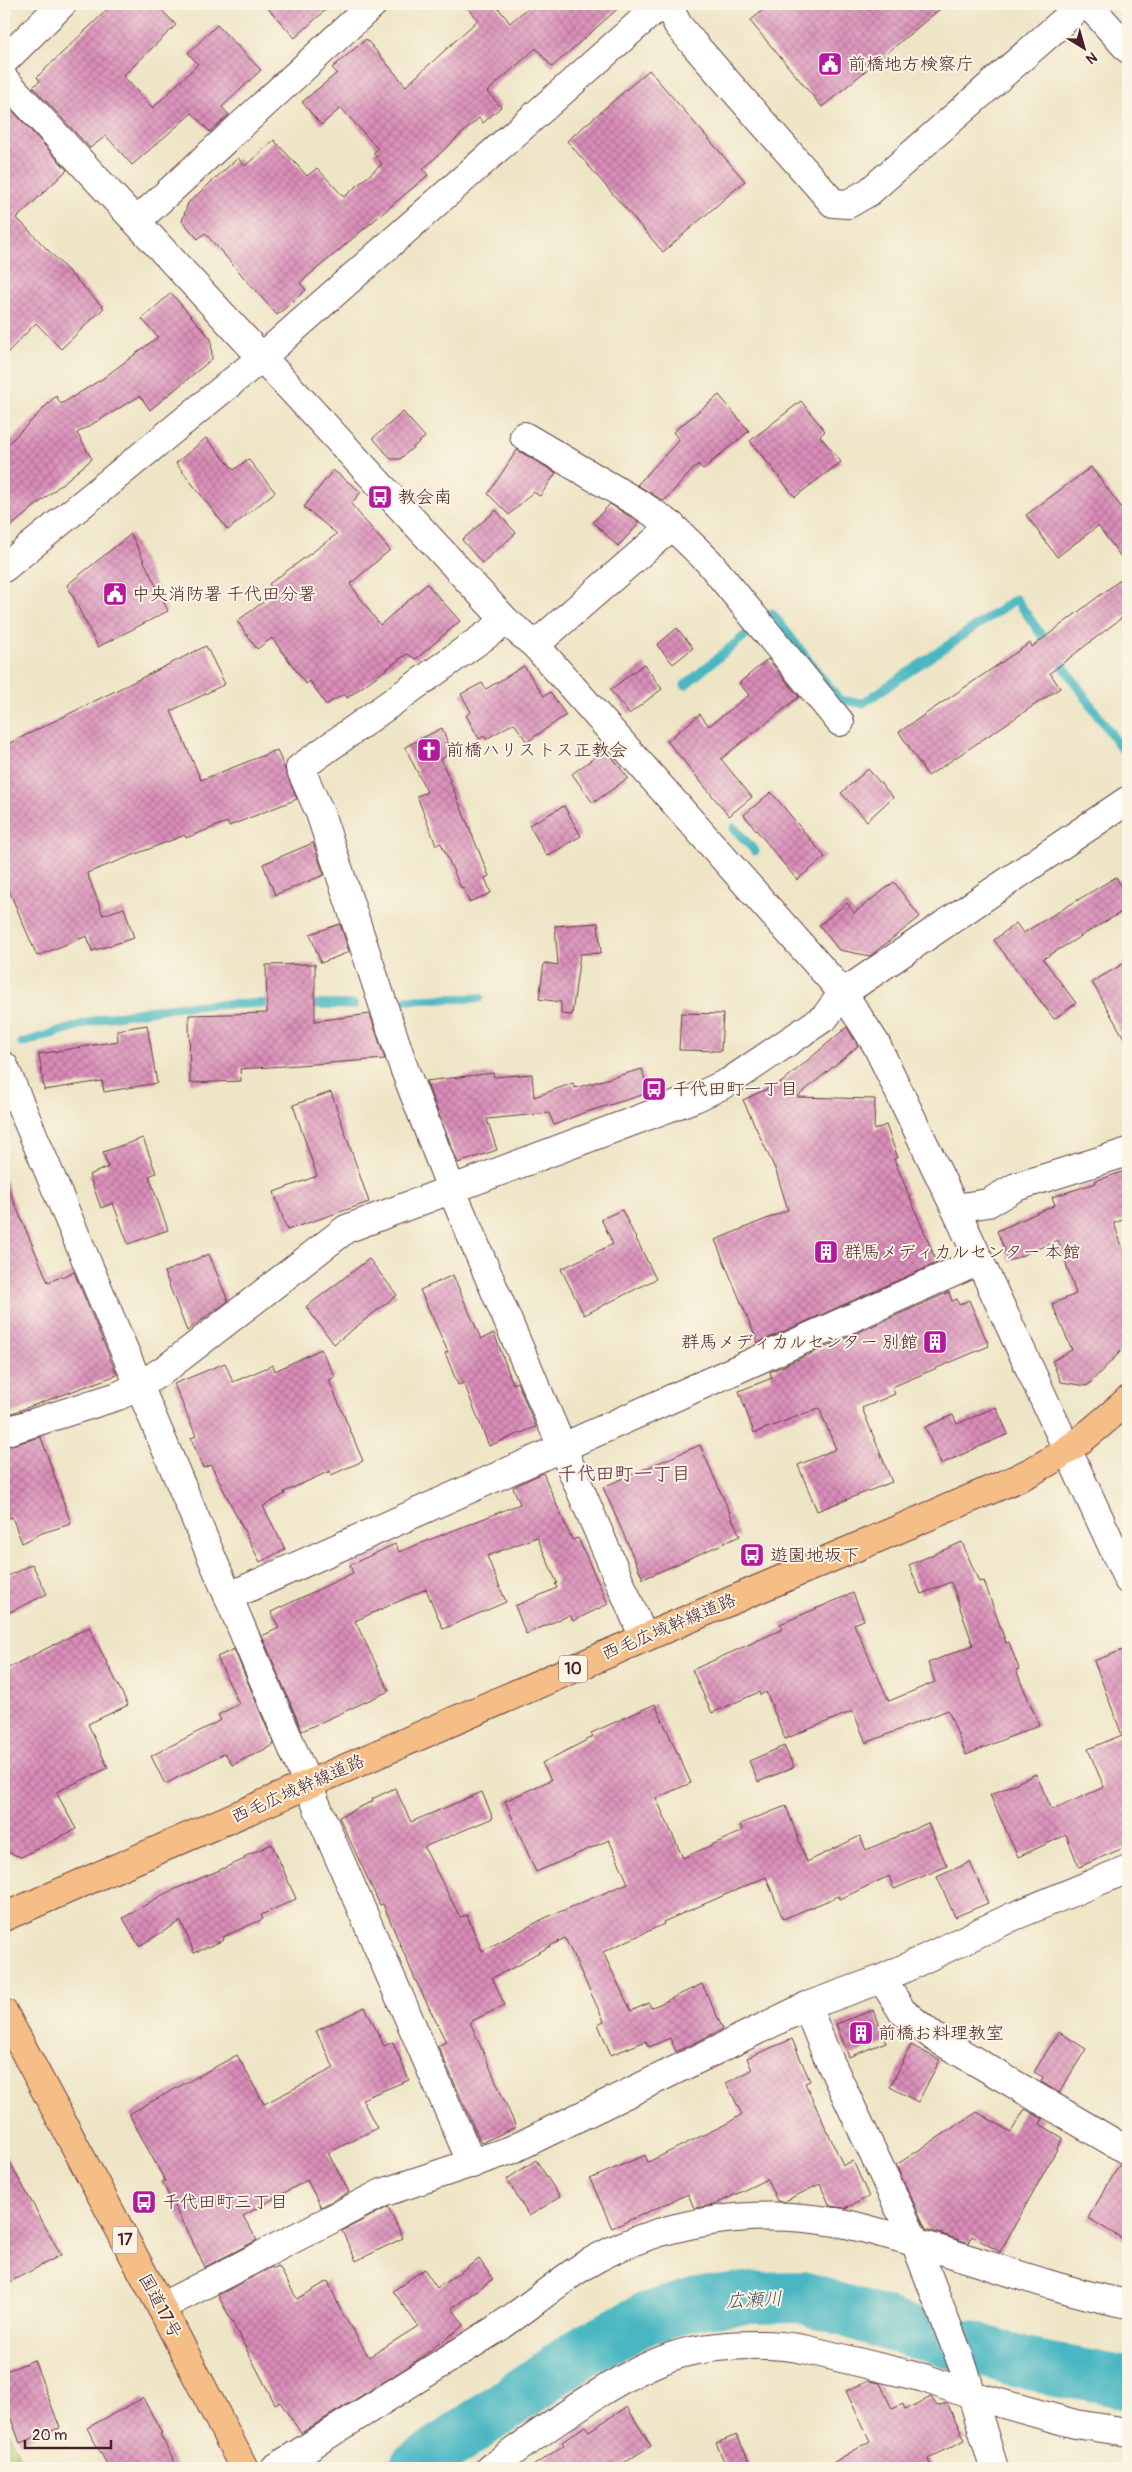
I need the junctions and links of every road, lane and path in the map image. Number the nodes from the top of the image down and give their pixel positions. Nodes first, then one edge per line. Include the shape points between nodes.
1 (62, 4) edge
2 (373, 4) edge
3 (661, 4) edge
4 (667, 4) edge
5 (1083, 4) edge
6 (1088, 4) edge
7 (1128, 48) edge
8 (4, 61) edge
9 (4, 79) edge
10 (137, 221) junction
11 (261, 358) junction
12 (524, 436) dead end
13 (672, 526) junction
14 (4, 568) edge
15 (506, 620) junction
16 (535, 645) junction
17 (840, 722) dead end
18 (1128, 800) edge
19 (843, 993) junction
20 (4, 1066) edge
21 (1128, 1152) edge
22 (452, 1191) junction
23 (955, 1208) junction
24 (979, 1261) junction
25 (139, 1386) junction
26 (1128, 1400) edge
27 (4, 1432) edge
28 (562, 1450) junction
29 (1068, 1451) junction
30 (1128, 1580) edge
31 (230, 1596) junction
32 (644, 1638) junction
33 (308, 1784) junction
34 (1128, 1869) edge
35 (4, 1917) edge
36 (882, 1980) junction
37 (807, 2006) junction
38 (4, 2013) edge
39 (1128, 2151) edge
40 (472, 2164) junction
41 (915, 2242) junction
42 (1128, 2304) edge
43 (161, 2307) junction
44 (971, 2395) junction
45 (1128, 2432) edge
46 (244, 2468) edge
47 (275, 2468) edge
48 (490, 2468) edge
49 (994, 2468) edge

1 - 8 street
2 - 10 street
3 - 11 street
4 - 5 street via 693,43 833,203 848,204 882,180
6 - 7 street
9 - 10 street
10 - 11 street
11 - 14 street
11 - 15 street
12 - 13 street
13 - 16 street
13 - 17 street via 710,562
15 - 16 street
15 - 22 street via 300,768 320,813 404,1068
16 - 19 street
18 - 19 street
19 - 22 street via 825,1017 728,1082 657,1114
19 - 23 street via 876,1044
20 - 25 street
21 - 23 street via 1016,1187 988,1203
22 - 25 street via 346,1229
22 - 28 street
23 - 24 street
24 - 28 street
24 - 29 street
25 - 27 street
25 - 31 street
26 - 29 main road, 西毛広域幹線道路 / 10
28 - 31 street
28 - 32 street
29 - 30 street
29 - 32 main road, 西毛広域幹線道路 / 10 via 1016,1479
31 - 33 street
32 - 33 main road, 西毛広域幹線道路 / 10
33 - 35 main road, 西毛広域幹線道路 / 10
33 - 40 street
34 - 36 street via 1012,1917
36 - 37 street
36 - 39 street via 902,2011 934,2037
37 - 40 street via 511,2150
37 - 41 street
38 - 43 main road, 国道17号 / 17
40 - 43 street via 382,2193
41 - 42 street via 1088,2296
41 - 44 street
41 - 47 street via 836,2222 784,2216 717,2220 668,2230 636,2241 584,2266 500,2326
43 - 46 main road, 国道17号 / 17
44 - 45 street via 1075,2424
44 - 48 street via 924,2378 789,2346 707,2349 667,2358 635,2372
44 - 49 street

